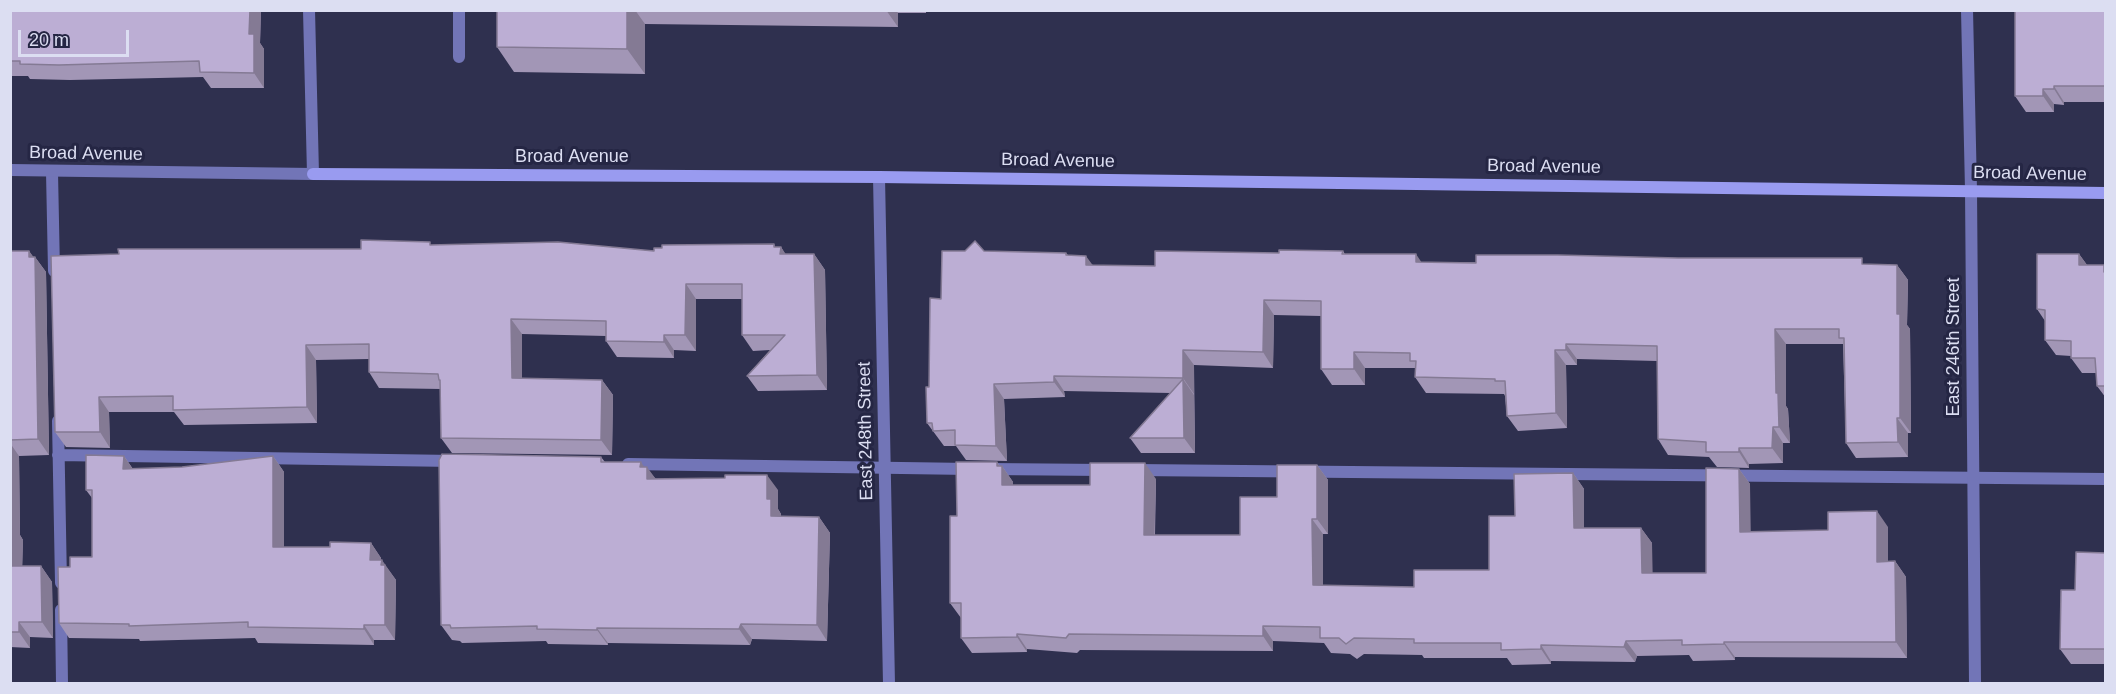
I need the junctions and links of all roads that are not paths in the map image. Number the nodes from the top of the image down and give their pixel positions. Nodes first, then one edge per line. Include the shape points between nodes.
1 (309, 10) edge
2 (459, 10) edge
3 (1967, 10) edge
4 (459, 57) dead end
5 (10, 170) edge
6 (52, 172) junction
7 (313, 174) junction
8 (879, 177) junction
9 (1971, 190) junction
10 (2106, 193) edge
11 (55, 278) edge
12 (57, 408) edge
13 (58, 455) junction
14 (466, 461) edge
15 (609, 464) edge
16 (885, 468) junction
17 (1972, 477) junction
18 (2106, 478) edge
19 (62, 684) edge
20 (889, 684) edge
21 (1975, 684) edge

1 - 7 street
2 - 4 street
3 - 9 street, East 246th Street
5 - 6 street, Broad Avenue
6 - 7 street, Broad Avenue
6 - 11 street
7 - 8 street, Broad Avenue
8 - 9 street, Broad Avenue
8 - 16 street, East 248th Street
9 - 10 street, Broad Avenue
9 - 17 street, East 246th Street
12 - 13 street
13 - 14 street
13 - 19 street
15 - 16 street
16 - 17 street
16 - 20 street, East 248th Street
17 - 18 street
17 - 21 street, East 246th Street

